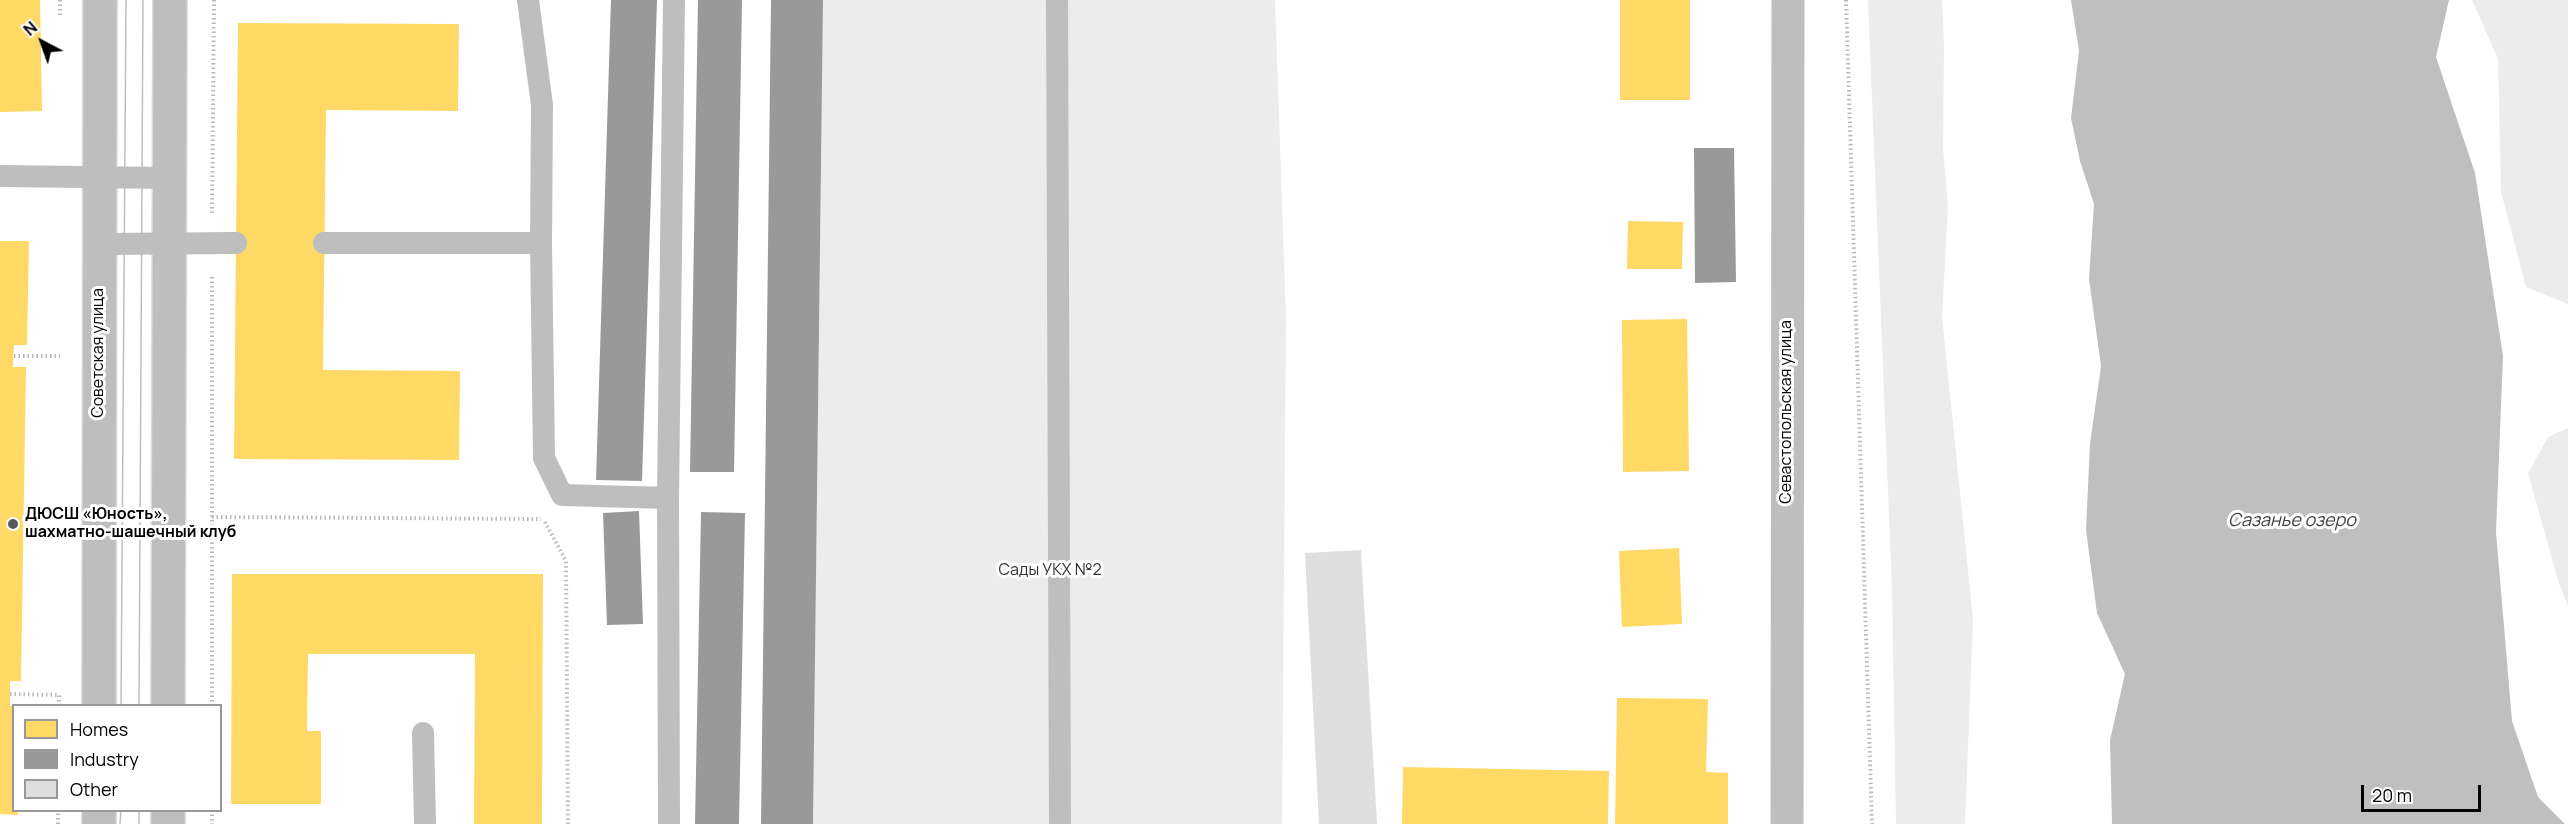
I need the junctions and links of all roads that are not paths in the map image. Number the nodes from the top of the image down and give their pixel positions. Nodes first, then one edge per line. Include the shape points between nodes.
1 (100, 0) edge
2 (170, 0) edge
3 (528, 0) edge
4 (674, 0) edge
5 (1057, 0) edge
6 (1788, 0) edge
7 (0, 176) edge
8 (99, 177) junction
9 (169, 178) junction
10 (170, 243) junction
11 (236, 243) dead end
12 (324, 243) dead end
13 (541, 243) junction
14 (98, 244) junction
15 (668, 498) junction
16 (99, 704) edge
17 (168, 704) edge
18 (423, 733) dead end
19 (425, 824) edge
20 (669, 824) edge
21 (1060, 824) edge
22 (1787, 824) edge

1 - 8 main road, Советская улица
2 - 9 main road
3 - 13 lane via 542,105
4 - 15 lane
5 - 21 lane
6 - 22 main road, Севастопольская улица
7 - 8 lane
8 - 9 lane
8 - 14 main road, Советская улица
9 - 10 main road
10 - 11 lane
10 - 14 lane
10 - 17 main road
12 - 13 lane
13 - 15 lane via 544,458 562,495
14 - 16 main road, Советская улица
15 - 20 lane
18 - 19 lane

